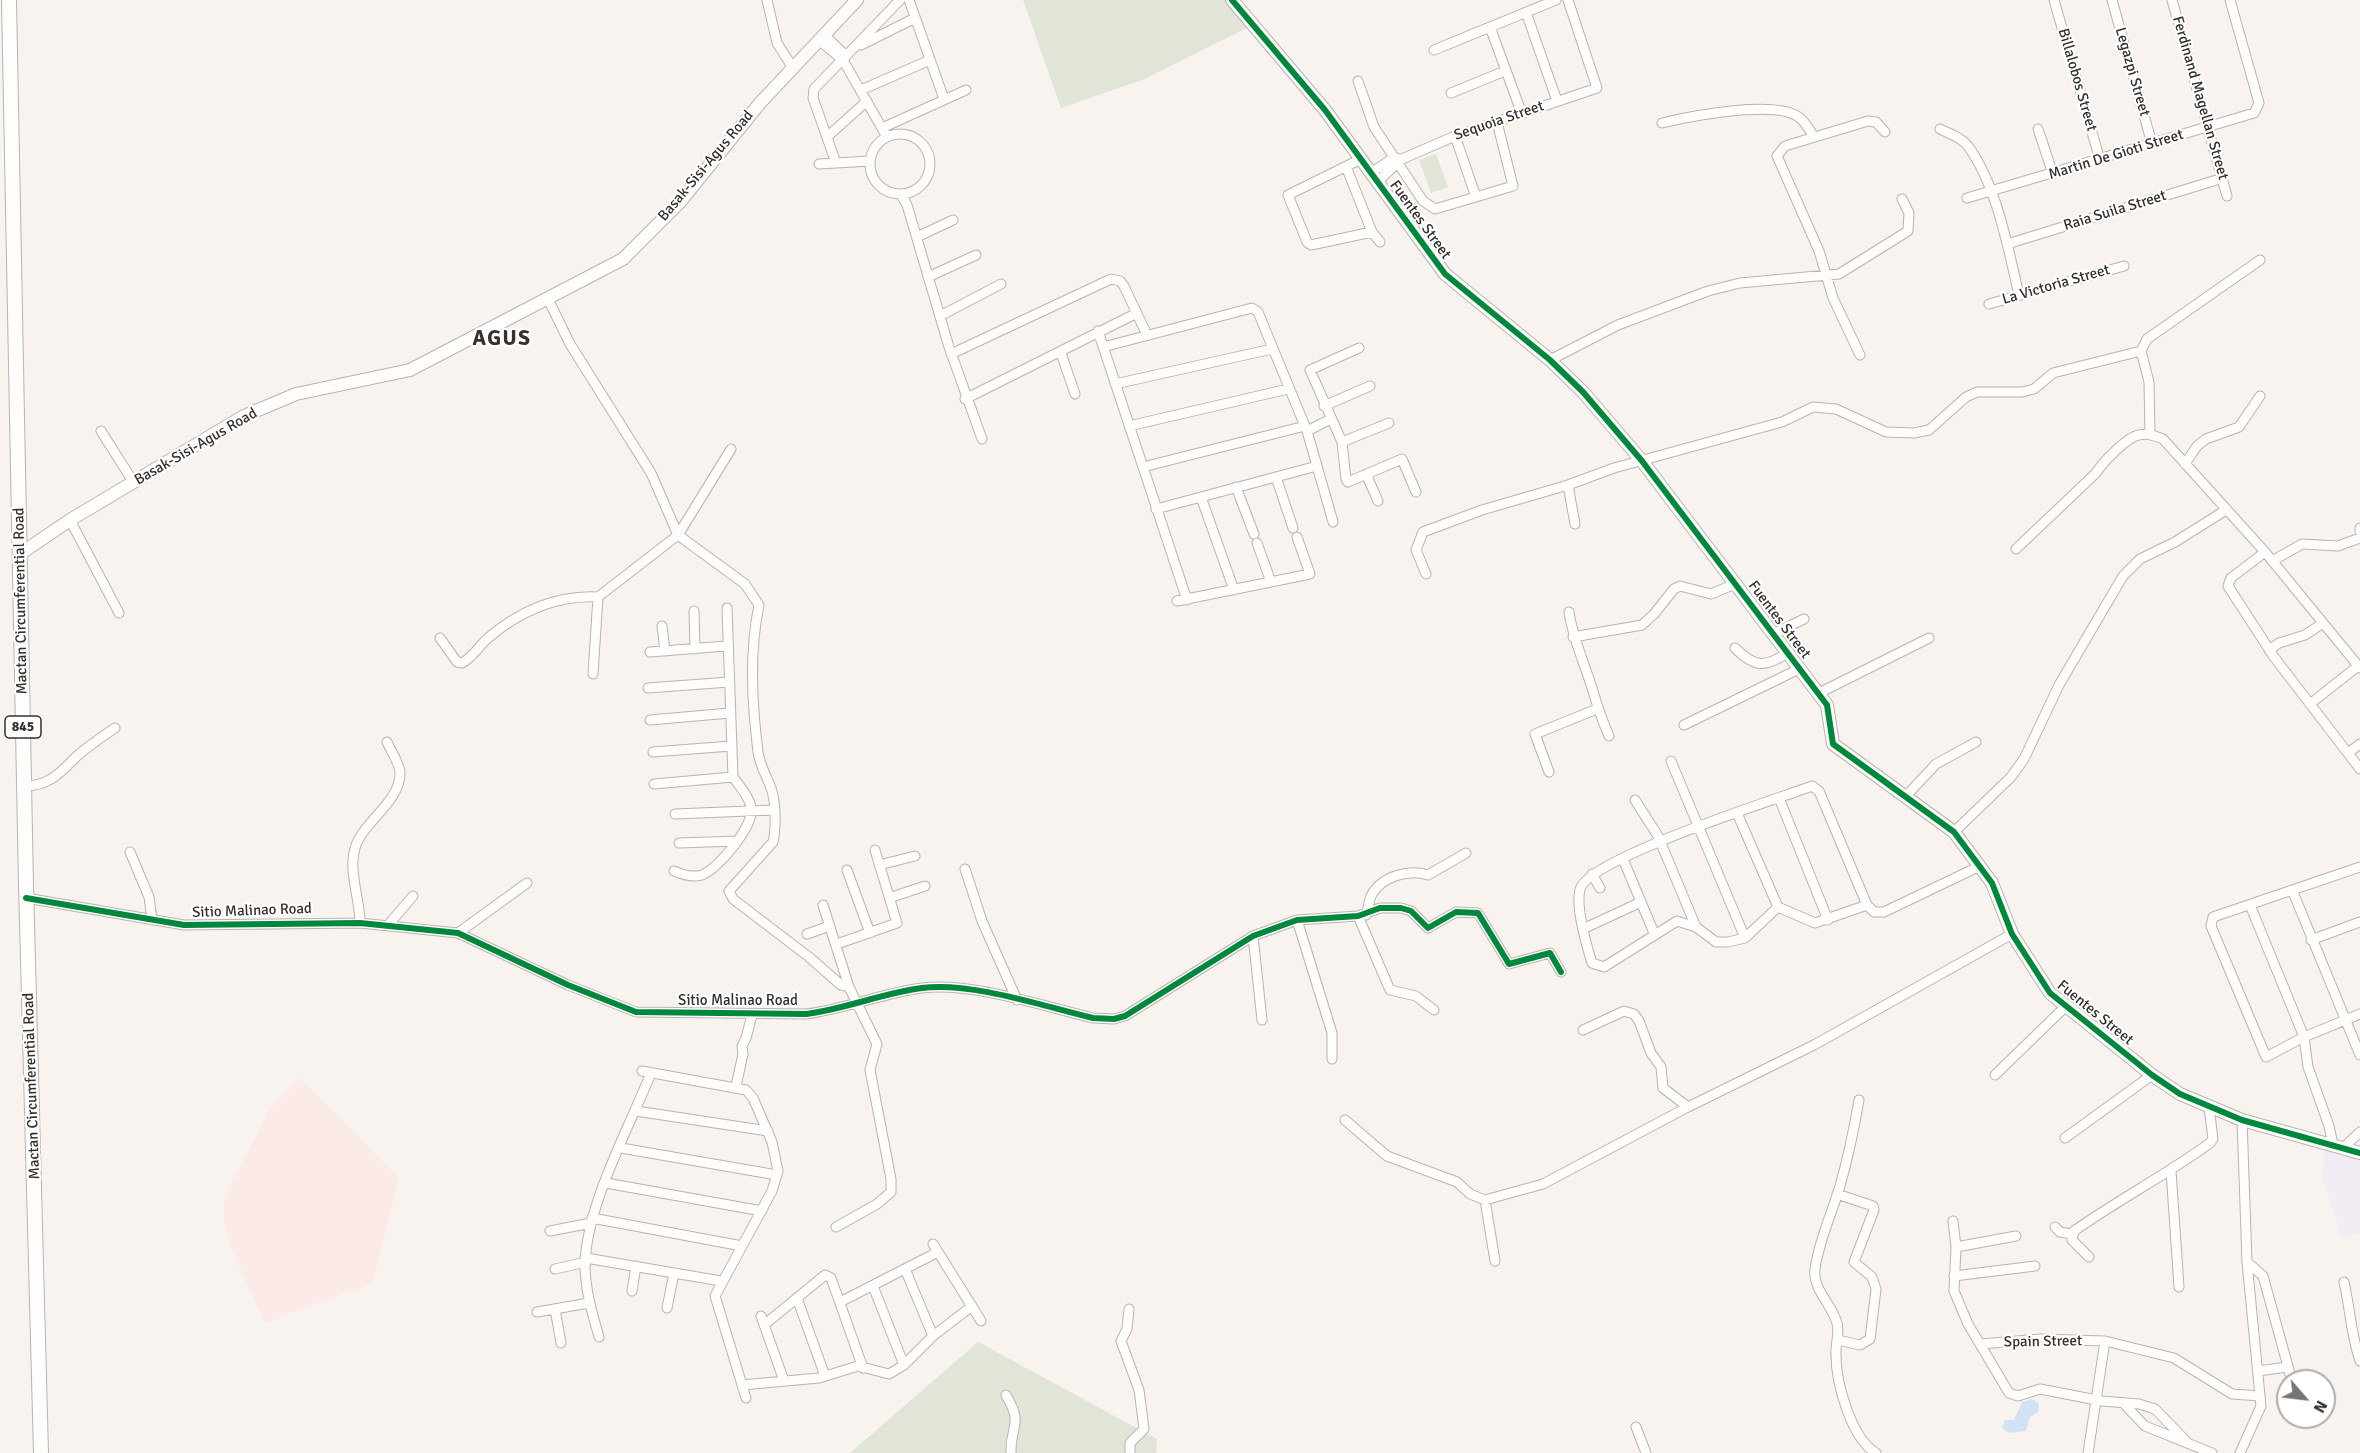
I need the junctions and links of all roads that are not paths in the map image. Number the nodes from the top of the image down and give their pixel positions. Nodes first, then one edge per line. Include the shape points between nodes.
1 (9, 0) edge
2 (767, 0) edge
3 (856, 0) edge
4 (900, 0) edge
5 (909, 0) edge
6 (1232, 0) edge
7 (1556, 0) edge
8 (1568, 0) edge
9 (2054, 0) edge
10 (2112, 0) edge
11 (2172, 0) edge
12 (2230, 0) edge
13 (1526, 12) junction
14 (915, 18) junction
15 (1491, 27) junction
16 (821, 38) junction
17 (856, 47) junction
18 (1434, 50) dead end
19 (843, 60) junction
20 (930, 60) junction
21 (793, 68) junction
22 (1505, 71) junction
23 (1358, 81) dead end
24 (861, 90) junction
25 (966, 90) dead end
26 (1451, 93) dead end
27 (944, 99) junction
28 (867, 101) junction
29 (1557, 101) junction
30 (1522, 114) junction
31 (1497, 122) junction
32 (1662, 123) dead end
33 (2210, 127) junction
34 (882, 128) junction
35 (1940, 129) dead end
36 (2038, 129) dead end
37 (1885, 132) dead end
38 (1455, 136) junction
39 (827, 137) junction
40 (887, 137) junction
41 (1814, 137) junction
42 (2152, 144) junction
43 (1361, 159) junction
44 (2100, 160) junction
45 (870, 161) junction
46 (1398, 161) junction
47 (836, 163) junction
48 (819, 164) dead end
49 (1347, 169) junction
50 (2053, 174) junction
51 (1374, 178) junction
52 (2223, 178) junction
53 (1991, 193) junction
54 (901, 194) junction
55 (2227, 196) dead end
56 (1476, 197) junction
57 (1967, 198) dead end
58 (1902, 199) dead end
59 (953, 220) dead end
60 (1372, 232) junction
61 (916, 237) junction
62 (1380, 242) dead end
63 (2007, 244) junction
64 (976, 255) dead end
65 (2260, 260) dead end
66 (2124, 266) dead end
67 (1825, 273) junction
68 (928, 277) junction
69 (1001, 284) dead end
70 (2019, 295) junction
71 (548, 299) junction
72 (1989, 304) dead end
73 (1137, 313) junction
74 (940, 316) junction
75 (1098, 331) junction
76 (1147, 335) junction
77 (1103, 347) junction
78 (1359, 348) dead end
79 (1272, 349) junction
80 (2140, 351) junction
81 (1061, 352) junction
82 (951, 354) junction
83 (1860, 355) dead end
84 (1550, 360) junction
85 (1115, 384) junction
86 (1370, 386) dead end
87 (1288, 389) junction
88 (1075, 394) dead end
89 (2260, 396) dead end
90 (966, 399) junction
91 (1324, 406) junction
92 (1331, 419) junction
93 (1389, 423) dead end
94 (1129, 426) junction
95 (1306, 428) junction
96 (101, 431) dead end
97 (2151, 434) junction
98 (982, 439) dead end
99 (1342, 442) junction
100 (731, 449) dead end
101 (1642, 461) junction
102 (2185, 464) junction
103 (1317, 466) junction
104 (1143, 467) junction
105 (1366, 474) junction
106 (1276, 477) junction
107 (134, 483) junction
108 (1568, 485) junction
109 (1236, 488) junction
110 (1416, 492) dead end
111 (1201, 497) junction
112 (1378, 501) dead end
113 (1156, 509) junction
114 (2226, 510) junction
115 (70, 520) junction
116 (1333, 522) dead end
117 (1575, 524) dead end
118 (678, 535) junction
119 (2360, 538) edge
120 (2016, 549) dead end
121 (2265, 552) junction
122 (20, 554) junction
123 (2272, 561) junction
124 (1426, 574) dead end
125 (1271, 582) junction
126 (1737, 583) junction
127 (1234, 590) junction
128 (598, 597) junction
129 (727, 608) dead end
130 (694, 611) dead end
131 (1569, 612) dead end
132 (119, 613) dead end
133 (1804, 619) dead end
134 (2323, 623) junction
135 (662, 626) dead end
136 (1775, 633) junction
137 (1573, 637) junction
138 (440, 638) dead end
139 (1929, 638) dead end
140 (726, 646) junction
141 (1734, 648) dead end
142 (695, 649) junction
143 (2269, 650) junction
144 (665, 651) junction
145 (650, 652) dead end
146 (1789, 652) junction
147 (2359, 667) edge
148 (1801, 668) junction
149 (593, 674) dead end
150 (729, 682) junction
151 (648, 688) dead end
152 (1819, 693) junction
153 (2310, 704) junction
154 (1597, 709) junction
155 (730, 713) junction
156 (650, 720) dead end
157 (1684, 725) dead end
158 (115, 728) dead end
159 (1609, 736) dead end
160 (387, 742) dead end
161 (1976, 742) dead end
162 (2360, 744) edge
163 (731, 746) junction
164 (653, 752) dead end
165 (2348, 753) junction
166 (1671, 761) dead end
167 (2360, 769) edge
168 (1549, 772) dead end
169 (733, 777) junction
170 (654, 784) dead end
171 (24, 786) junction
172 (1906, 796) junction
173 (1779, 798) junction
174 (1635, 800) dead end
175 (773, 810) junction
176 (752, 811) junction
177 (1737, 813) junction
178 (675, 814) dead end
179 (1700, 828) junction
180 (1954, 832) junction
181 (737, 841) junction
182 (679, 843) dead end
183 (1661, 843) junction
184 (875, 850) dead end
185 (130, 852) dead end
186 (1466, 853) dead end
187 (915, 856) dead end
188 (1623, 859) junction
189 (879, 866) junction
190 (1980, 866) junction
191 (2360, 867) edge
192 (965, 869) dead end
193 (847, 870) dead end
194 (674, 871) dead end
195 (1592, 874) junction
196 (527, 883) dead end
197 (925, 886) dead end
198 (1600, 888) dead end
199 (2294, 892) junction
200 (413, 896) dead end
201 (891, 897) junction
202 (26, 898) junction
203 (1641, 902) junction
204 (1867, 904) junction
205 (823, 905) dead end
206 (2250, 905) junction
207 (1778, 907) junction
208 (1362, 915) junction
209 (152, 920) junction
210 (1297, 920) junction
211 (1828, 920) junction
212 (360, 922) junction
213 (2360, 922) edge
214 (389, 924) junction
215 (830, 926) junction
216 (1696, 927) junction
217 (1585, 928) junction
218 (458, 933) junction
219 (870, 933) junction
220 (1654, 933) junction
221 (807, 934) dead end
222 (2012, 934) junction
223 (1253, 936) junction
224 (1745, 938) junction
225 (2311, 940) junction
226 (837, 944) junction
227 (1561, 972) dead end
228 (849, 987) junction
229 (1017, 1000) junction
230 (856, 1003) junction
231 (2066, 1006) junction
232 (1434, 1010) dead end
233 (2360, 1014) edge
234 (752, 1015) junction
235 (1262, 1020) dead end
236 (2345, 1020) junction
237 (1583, 1030) dead end
238 (2304, 1037) junction
239 (2360, 1055) edge
240 (1332, 1059) dead end
241 (1995, 1075) dead end
242 (2152, 1075) junction
243 (736, 1086) junction
244 (1859, 1101) dead end
245 (1688, 1107) junction
246 (2209, 1107) junction
247 (636, 1111) junction
248 (1345, 1120) dead end
249 (2242, 1120) junction
250 (768, 1131) junction
251 (2360, 1132) edge
252 (2065, 1138) dead end
253 (2339, 1146) junction
254 (621, 1148) junction
255 (2360, 1153) edge
256 (2171, 1171) junction
257 (777, 1175) junction
258 (606, 1183) junction
259 (1837, 1194) junction
260 (1485, 1200) junction
261 (762, 1211) junction
262 (592, 1221) junction
263 (1953, 1221) dead end
264 (836, 1227) dead end
265 (2055, 1227) dead end
266 (550, 1231) dead end
267 (2072, 1234) junction
268 (2016, 1236) dead end
269 (742, 1246) junction
270 (1956, 1247) junction
271 (2089, 1257) dead end
272 (586, 1260) junction
273 (1495, 1261) dead end
274 (2247, 1262) junction
275 (636, 1266) junction
276 (2035, 1266) dead end
277 (555, 1269) dead end
278 (905, 1269) junction
279 (674, 1273) junction
280 (1954, 1276) junction
281 (721, 1281) junction
282 (2344, 1282) dead end
283 (873, 1286) junction
284 (2179, 1287) dead end
285 (632, 1291) dead end
286 (797, 1298) junction
287 (840, 1302) junction
288 (589, 1303) junction
289 (972, 1306) junction
290 (667, 1308) dead end
291 (555, 1309) junction
292 (1129, 1309) dead end
293 (537, 1312) dead end
294 (981, 1321) dead end
295 (2355, 1326) edge
296 (933, 1336) junction
297 (599, 1337) dead end
298 (1838, 1340) junction
299 (2105, 1341) junction
300 (561, 1343) dead end
301 (1980, 1344) junction
302 (2360, 1361) edge
303 (904, 1365) junction
304 (2287, 1367) joint
305 (863, 1368) junction
306 (2258, 1371) junction
307 (825, 1376) junction
308 (784, 1381) junction
309 (742, 1385) junction
310 (1006, 1395) dead end
311 (2260, 1396) junction
312 (746, 1398) dead end
313 (2095, 1400) junction
314 (2123, 1403) junction
315 (1636, 1427) dead end
316 (2187, 1442) junction
317 (41, 1453) edge
318 (1011, 1453) edge
319 (1130, 1453) edge
320 (1646, 1453) edge
321 (1876, 1453) edge
322 (2088, 1453) edge
323 (2212, 1453) edge
324 (2240, 1453) edge

1 - 122 main road, Mactan Circumferential Road / 845
2 - 21 street via 777,43
3 - 16 street, Basak-Sisi-Agus Road
4 - 17 street
5 - 14 street
6 - 43 street, Fuentes Street via 1285,60
7 - 13 street
8 - 29 street, Sequoia Street via 1597,88
9 - 44 street, Billalobos Street
10 - 42 street, Legazpi Street
11 - 33 street, Ferdinand Magellan Street
12 - 33 street, Martin De Gioti Street via 2259,103 2253,113
13 - 15 street
13 - 29 street
14 - 17 street
14 - 20 street
15 - 18 street
15 - 22 street
16 - 19 street via 842,52
16 - 21 street, Basak-Sisi-Agus Road
17 - 19 street
19 - 24 street
19 - 39 street via 812,93
20 - 24 street
20 - 27 street
21 - 71 street, Basak-Sisi-Agus Road via 680,202 623,259
22 - 26 street
22 - 30 street
23 - 46 street via 1374,127
24 - 28 street
25 - 27 street
27 - 34 street
28 - 34 street
28 - 39 street
29 - 30 street, Sequoia Street
30 - 31 street, Sequoia Street
31 - 38 street, Sequoia Street
31 - 56 street via 1514,186
32 - 41 street via 1700,114 1766,108 1794,114
33 - 42 street, Martin De Gioti Street
33 - 52 street, Ferdinand Magellan Street
34 - 40 street
35 - 53 street via 1967,146
36 - 50 street
37 - 41 street via 1868,121
38 - 46 street, Sequoia Street
38 - 56 street
39 - 47 street
40 - 45 street via 875,147
40 - 54 street via 901,133 914,137 925,146 930,160 929,174 921,186
41 - 67 street via 1785,146 1777,156 1820,250
42 - 44 street, Martin De Gioti Street
43 - 49 street
43 - 51 street, Fuentes Street
44 - 50 street, Martin De Gioti Street
45 - 47 street
45 - 54 street via 879,185
46 - 51 street, Sequoia Street
46 - 56 street via 1424,201 1435,209
47 - 48 street
49 - 60 street
49 - 60 street via 1292,191 1289,201 1311,245
50 - 53 street, Martin De Gioti Street
51 - 84 street, Fuentes Street via 1445,274
52 - 55 street, Ferdinand Magellan Street
52 - 63 street, Raia Suila Street
53 - 57 street, Martin De Gioti Street
53 - 63 street
54 - 61 street
58 - 67 street via 1910,224 1905,234 1845,272
59 - 61 street
60 - 62 street
61 - 68 street
63 - 70 street
64 - 68 street
65 - 80 street via 2158,329
66 - 70 street, La Victoria Street
67 - 83 street
67 - 84 street via 1740,283 1708,291 1618,325
68 - 74 street
69 - 74 street
70 - 72 street, La Victoria Street
71 - 107 street, Basak-Sisi-Agus Road via 410,370 296,394 244,416
71 - 118 street via 570,344 651,473
73 - 75 street
73 - 76 street
73 - 82 street via 1120,281 1111,279
74 - 82 street
75 - 77 street
75 - 81 street
76 - 77 street
76 - 79 street via 1252,308 1261,317
77 - 85 street
78 - 91 street via 1310,369
79 - 85 street
79 - 87 street
80 - 97 street via 2149,382
80 - 101 street via 2053,373 2034,389 1977,392 1929,430 1886,432 1836,409 1812,407 1782,422
81 - 88 street
81 - 90 street
82 - 90 street
84 - 101 street, Fuentes Street
85 - 94 street
86 - 91 street
87 - 94 street
87 - 95 street
89 - 102 street via 2239,428 2206,439
90 - 98 street
91 - 92 street
92 - 95 street
92 - 99 street
93 - 99 street
94 - 104 street
95 - 103 street
95 - 104 street
96 - 107 street
97 - 102 street via 2163,439
97 - 120 street via 2137,435 2103,462
99 - 105 street via 1348,482
100 - 118 street
101 - 108 street
101 - 126 street, Fuentes Street
102 - 114 street
103 - 106 street
103 - 116 street
104 - 113 street
105 - 110 street via 1402,459
105 - 112 street
106 - 109 street
106 - 125 street via 1310,574
107 - 115 street, Basak-Sisi-Agus Road
108 - 117 street
108 - 124 street via 1423,532 1416,550
109 - 111 street
109 - 125 street
111 - 113 street
111 - 127 street
113 - 127 street via 1182,601
114 - 121 street
114 - 180 street via 2140,559 2123,576 2059,685 2024,759 2011,777
115 - 122 street, Basak-Sisi-Agus Road
115 - 132 street
118 - 128 street
118 - 175 street via 745,584 759,604 751,664 758,755 772,792
119 - 123 street via 2338,546 2302,544
121 - 123 street
121 - 143 street via 2231,578 2228,586
122 - 171 main road, Mactan Circumferential Road / 845
123 - 134 street
125 - 127 street
126 - 136 street, Fuentes Street
126 - 137 street via 1711,594 1680,586 1642,625
128 - 138 street via 577,596 543,603 512,620 462,663 457,663
128 - 149 street
129 - 140 street
130 - 142 street
131 - 137 street
133 - 136 street
134 - 143 street
134 - 147 street
135 - 144 street
136 - 146 street, Fuentes Street
137 - 154 street
139 - 152 street
140 - 142 street
140 - 150 street
141 - 146 street via 1748,661 1762,664
142 - 144 street
143 - 153 street
144 - 145 street
146 - 148 street, Fuentes Street
147 - 153 street
148 - 152 street, Fuentes Street
148 - 157 street
150 - 151 street
150 - 155 street
152 - 172 street, Fuentes Street via 1827,705 1833,744
153 - 165 street
154 - 159 street
154 - 168 street via 1535,734
155 - 156 street
155 - 163 street
158 - 171 street via 77,756 57,777 38,786
160 - 212 street via 400,771 397,786 354,849
161 - 172 street via 1936,764
162 - 165 street
163 - 164 street
163 - 169 street
165 - 167 street
166 - 179 street
169 - 170 street
169 - 176 street
171 - 202 main road, Mactan Circumferential Road / 845
172 - 180 street, Fuentes Street
173 - 177 street
173 - 204 street via 1812,786 1819,790
173 - 211 street
174 - 183 street
175 - 176 street
175 - 228 street via 773,842 729,891 733,899 841,985
176 - 178 street
176 - 181 street via 749,826
177 - 179 street
177 - 207 street
179 - 183 street
179 - 224 street
180 - 190 street, Fuentes Street
181 - 182 street
181 - 194 street via 702,875 687,876
183 - 188 street
183 - 216 street
184 - 189 street
185 - 209 street via 149,897
186 - 208 street via 1428,875 1410,872 1387,881 1372,894
187 - 189 street
188 - 195 street
188 - 203 street
189 - 201 street
190 - 204 street via 1884,912 1874,912
190 - 222 street, Fuentes Street via 1992,883
191 - 199 street
192 - 229 street via 982,921
193 - 219 street
195 - 198 street
195 - 217 street via 1581,886 1579,906
196 - 218 street
197 - 201 street
199 - 206 street
199 - 225 street
200 - 214 street
201 - 219 street via 897,923
202 - 209 street, Sitio Malinao Road
202 - 317 main road, Mactan Circumferential Road / 845
203 - 217 street
203 - 220 street
204 - 211 street
205 - 215 street
206 - 238 street
206 - 238 street via 2213,917 2211,926 2258,1042 2266,1057
207 - 211 street via 1815,923
207 - 224 street
208 - 210 street, Sitio Malinao Road
208 - 227 street, Sitio Malinao Road via 1380,908 1401,908 1412,911 1428,928 1456,912 1478,913 1509,964 1550,953
208 - 232 street via 1390,990 1416,996
209 - 212 street, Sitio Malinao Road via 184,926
210 - 223 street, Sitio Malinao Road
210 - 240 street via 1332,1033
212 - 214 street, Sitio Malinao Road
213 - 225 street
214 - 218 street, Sitio Malinao Road
215 - 221 street
215 - 226 street
216 - 220 street via 1677,921
216 - 224 street via 1716,942
217 - 220 street via 1592,963 1599,967
218 - 234 street, Sitio Malinao Road via 636,1012
219 - 226 street
222 - 231 street, Fuentes Street via 2050,993
222 - 245 street via 1814,1045
223 - 229 street, Sitio Malinao Road via 1125,1016 1114,1019 1093,1018
223 - 235 street
225 - 236 street
226 - 228 street
228 - 230 street
229 - 230 street, Sitio Malinao Road via 943,986
230 - 234 street, Sitio Malinao Road via 832,1011
230 - 264 street via 877,1044 870,1070 891,1192
231 - 241 street
231 - 242 street, Fuentes Street
233 - 236 street
234 - 243 street
236 - 238 street
236 - 239 street
237 - 245 street via 1624,1011 1634,1014 1661,1067 1663,1088
238 - 253 street via 2308,1067
242 - 246 street, Fuentes Street
242 - 252 street
243 - 247 street via 647,1072
243 - 250 street via 753,1098
244 - 259 street
245 - 260 street via 1543,1184
246 - 249 street, Fuentes Street
246 - 256 street via 2213,1139
247 - 250 street
247 - 254 street
248 - 260 street via 1387,1156 1457,1182 1470,1194
249 - 253 street, Fuentes Street
249 - 274 street
250 - 257 street
251 - 253 street
253 - 255 street, Fuentes Street
254 - 257 street
254 - 258 street
256 - 267 street via 2120,1198
256 - 284 street
257 - 261 street
258 - 261 street
258 - 262 street
259 - 298 street via 1814,1270 1815,1281 1836,1321
259 - 298 street via 1873,1206 1854,1262 1872,1278 1876,1301 1870,1339 1860,1345
260 - 273 street
261 - 269 street
262 - 266 street
262 - 269 street
262 - 272 street
263 - 270 street
265 - 267 street
267 - 271 street via 2072,1240
268 - 270 street
269 - 281 street
270 - 280 street
272 - 275 street
272 - 277 street
272 - 288 street
274 - 304 street via 2264,1276
274 - 306 street
275 - 279 street
275 - 285 street
276 - 280 street
278 - 283 street
278 - 289 street via 935,1248
278 - 296 street
279 - 281 street
279 - 290 street
280 - 301 street via 1954,1291
281 - 309 street via 715,1296
282 - 295 street
283 - 287 street
283 - 303 street
286 - 287 street via 825,1275 831,1278
286 - 307 street
286 - 308 street via 763,1321
287 - 305 street
288 - 291 street
288 - 297 street
289 - 294 street
289 - 296 street
291 - 293 street
291 - 300 street
292 - 319 street via 1127,1329 1120,1341 1139,1390 1144,1429 1130,1443
295 - 302 street
296 - 303 street
298 - 321 street via 1837,1371 1849,1417 1866,1447
299 - 301 street, Spain Street via 2041,1339
299 - 311 street, Spain Street via 2174,1358 2232,1395
299 - 313 street
301 - 313 street via 2008,1393 2018,1396 2040,1389
303 - 305 street via 889,1374
304 - 306 street
305 - 307 street
306 - 311 street
307 - 308 street
308 - 309 street
309 - 312 street
310 - 318 street via 1016,1412
311 - 324 street via 2260,1406
313 - 314 street
313 - 322 street
314 - 316 street via 2145,1426
314 - 316 street via 2155,1409
315 - 320 street
316 - 323 street

